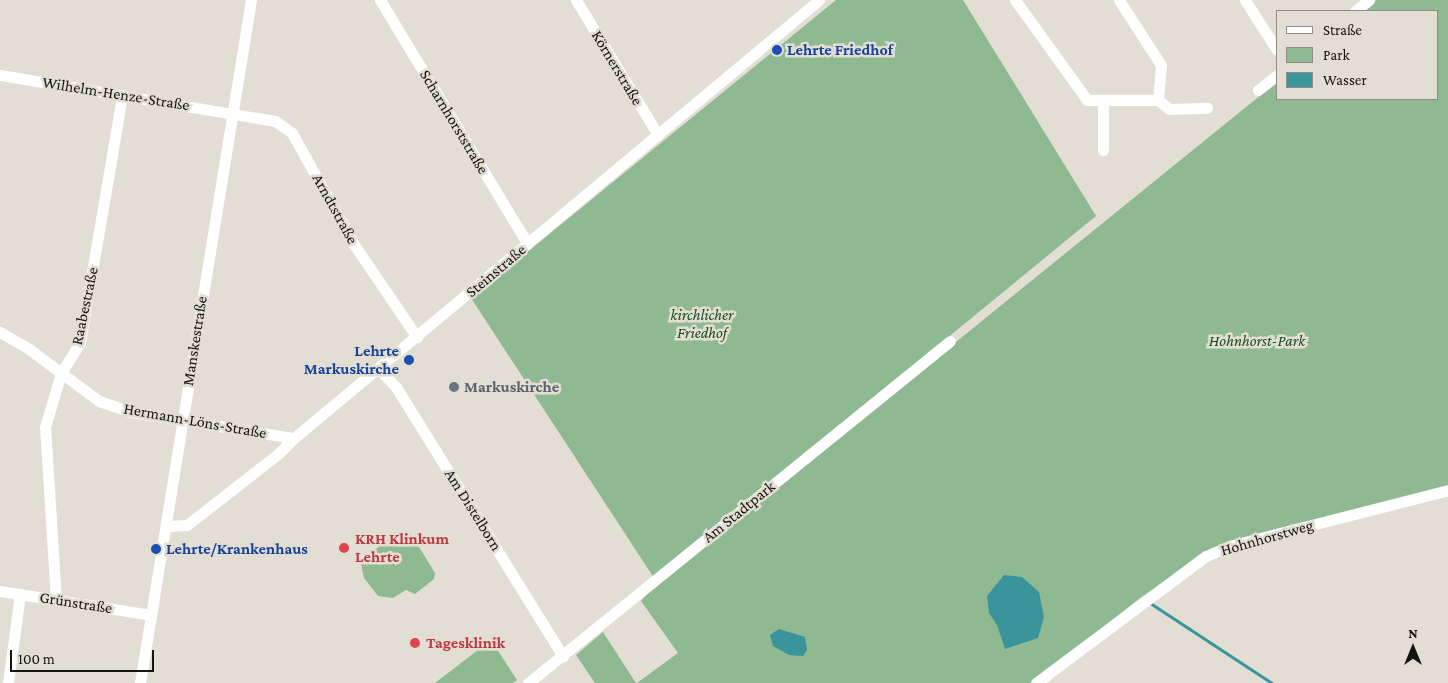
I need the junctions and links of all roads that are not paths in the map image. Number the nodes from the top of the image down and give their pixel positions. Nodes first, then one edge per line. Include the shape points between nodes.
1 (250, 0) edge
2 (380, 0) edge
3 (576, 0) edge
4 (819, 0) edge
5 (1015, 0) edge
6 (1120, 0) edge
7 (1245, 0) edge
8 (1276, 48) edge
9 (0, 75) edge
10 (1276, 76) edge
11 (1258, 90) dead end
12 (122, 96) junction
13 (1158, 100) junction
14 (1103, 101) junction
15 (1207, 108) dead end
16 (232, 113) junction
17 (658, 135) junction
18 (1103, 150) dead end
19 (528, 244) junction
20 (0, 332) edge
21 (417, 337) junction
22 (950, 341) dead end
23 (379, 368) junction
24 (61, 373) junction
25 (183, 420) junction
26 (294, 438) junction
27 (1448, 490) edge
28 (167, 526) junction
29 (0, 591) edge
30 (20, 594) junction
31 (56, 600) junction
32 (151, 615) junction
33 (563, 656) junction
34 (8, 683) edge
35 (140, 683) edge
36 (528, 683) edge
37 (1036, 683) edge

1 - 16 street, Manskestraße
2 - 19 street, Scharnhorststraße
3 - 17 street, Körnerstraße
4 - 17 street, Steinstraße
5 - 14 street via 1076,88 1087,100
6 - 13 street via 1161,65
7 - 8 street
9 - 12 street, Wilhelm-Henze-Straße
10 - 11 street
12 - 16 street, Wilhelm-Henze-Straße
12 - 24 street, Raabestraße via 80,342
13 - 14 street
13 - 15 street via 1169,109
14 - 18 street
16 - 21 street, Arndtstraße via 275,121 292,133 353,243
16 - 25 street, Manskestraße
17 - 19 street, Steinstraße
19 - 21 street, Steinstraße
20 - 24 street, Hermann-Löns-Straße
21 - 23 street, Steinstraße
22 - 33 street, Am Stadtpark
23 - 26 street, Steinstraße
23 - 33 street, Am Distelborn via 396,387
24 - 25 street, Hermann-Löns-Straße via 99,401 131,412
24 - 31 street, Raabestraße via 45,427 44,452
25 - 26 street, Hermann-Löns-Straße
25 - 28 street, Manskestraße
26 - 28 street, Steinstraße via 187,525
27 - 37 street, Hohnhorstweg via 1229,546 1206,556
28 - 32 street, Manskestraße
29 - 30 street, Grünstraße
30 - 31 street, Grünstraße
30 - 34 street
31 - 32 street, Grünstraße
32 - 35 street, Manskestraße
33 - 36 street, Am Stadtpark

